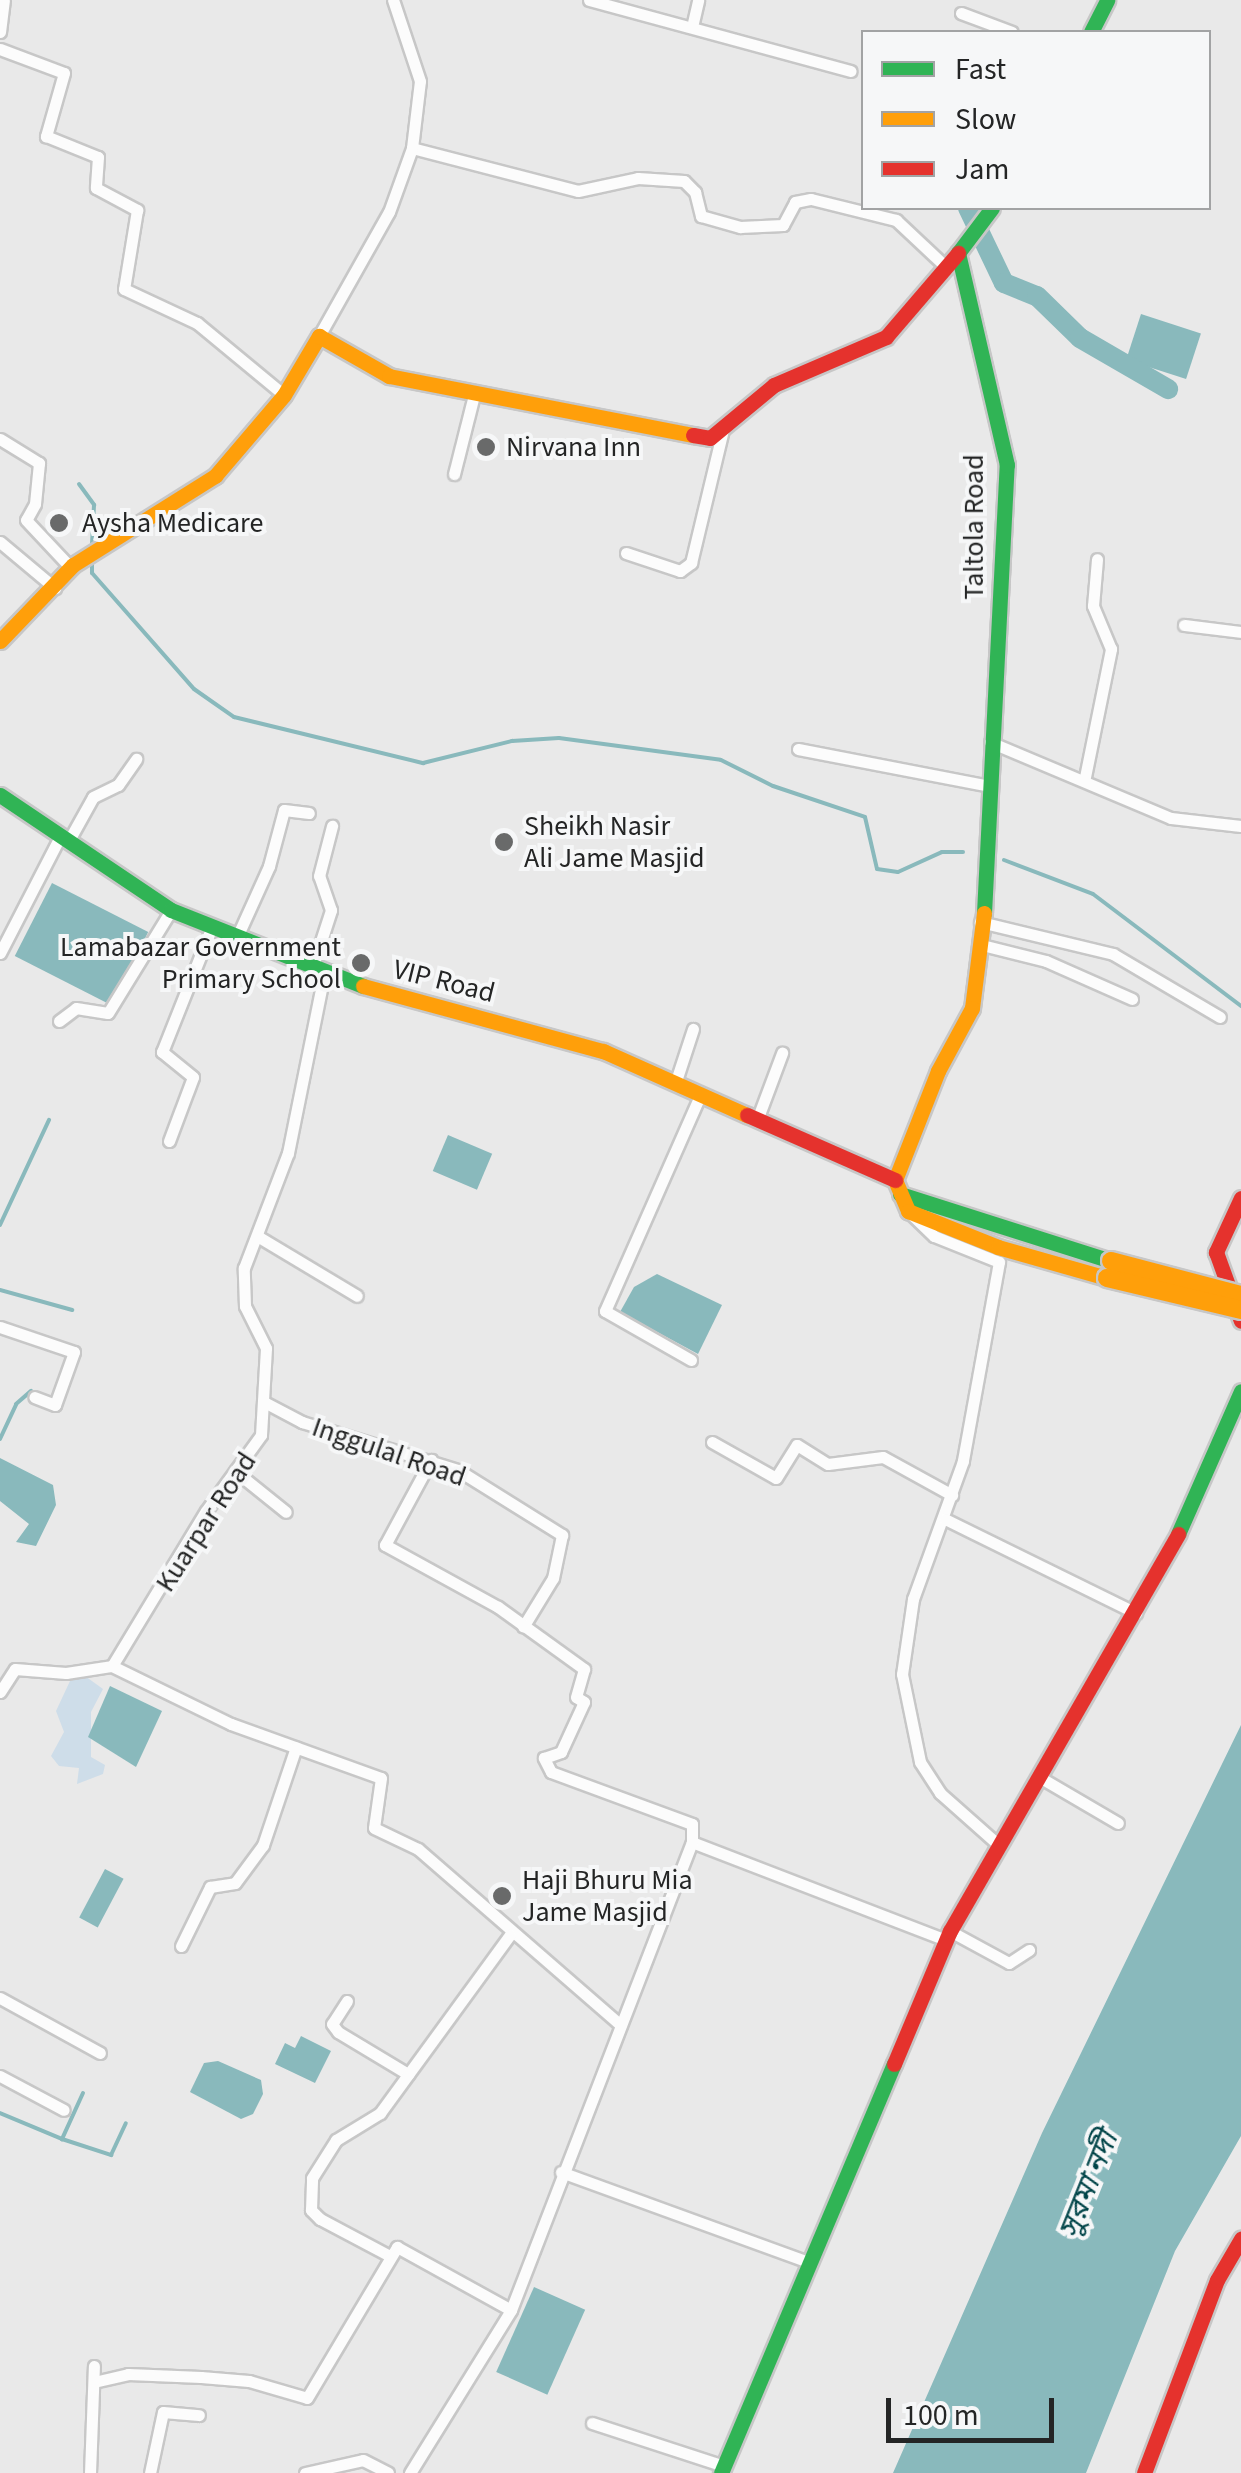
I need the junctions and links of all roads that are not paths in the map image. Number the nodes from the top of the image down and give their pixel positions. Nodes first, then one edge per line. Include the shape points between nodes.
1 (4, 0) edge
2 (393, 0) edge
3 (589, 0) edge
4 (698, 0) edge
5 (1107, 0) edge
6 (961, 12) dead end
7 (692, 27) junction
8 (1007, 30) edge
9 (1091, 30) edge
10 (0, 32) edge
11 (0, 49) edge
12 (850, 71) dead end
13 (412, 148) junction
14 (990, 211) edge
15 (952, 260) junction
16 (319, 336) junction
17 (474, 395) junction
18 (284, 396) junction
19 (723, 430) junction
20 (0, 439) edge
21 (454, 474) dead end
22 (0, 542) edge
23 (626, 553) dead end
24 (1097, 559) dead end
25 (72, 566) junction
26 (55, 588) junction
27 (1184, 625) dead end
28 (1241, 632) edge
29 (0, 641) edge
30 (990, 742) junction
31 (798, 748) dead end
32 (136, 758) dead end
33 (1086, 777) junction
34 (990, 786) junction
35 (0, 796) edge
36 (309, 813) dead end
37 (332, 826) dead end
38 (1241, 826) edge
39 (64, 839) junction
40 (171, 910) junction
41 (979, 922) junction
42 (211, 929) junction
43 (237, 937) junction
44 (982, 944) junction
45 (0, 953) edge
46 (318, 972) junction
47 (1132, 998) dead end
48 (1220, 1017) dead end
49 (59, 1021) dead end
50 (693, 1030) dead end
51 (782, 1053) dead end
52 (675, 1084) junction
53 (700, 1096) junction
54 (756, 1120) junction
55 (169, 1141) dead end
56 (901, 1195) junction
57 (1241, 1198) edge
58 (259, 1237) junction
59 (1109, 1270) junction
60 (1241, 1295) edge
61 (357, 1296) dead end
62 (1241, 1310) edge
63 (1241, 1321) edge
64 (0, 1327) edge
65 (691, 1360) dead end
66 (1241, 1390) edge
67 (34, 1397) dead end
68 (266, 1403) junction
69 (712, 1442) dead end
70 (431, 1460) junction
71 (236, 1471) junction
72 (952, 1495) junction
73 (286, 1512) dead end
74 (945, 1519) junction
75 (1136, 1612) junction
76 (523, 1627) junction
77 (112, 1666) junction
78 (0, 1692) edge
79 (296, 1748) junction
80 (1041, 1778) junction
81 (1118, 1823) dead end
82 (692, 1842) junction
83 (1000, 1846) junction
84 (510, 1934) junction
85 (948, 1936) junction
86 (180, 1946) dead end
87 (1029, 1950) dead end
88 (0, 1998) edge
89 (348, 2000) dead end
90 (618, 2023) junction
91 (100, 2053) dead end
92 (408, 2074) junction
93 (0, 2076) edge
94 (64, 2110) dead end
95 (561, 2172) junction
96 (1241, 2239) edge
97 (388, 2254) junction
98 (806, 2261) junction
99 (511, 2310) junction
100 (94, 2366) dead end
101 (94, 2382) junction
102 (199, 2415) dead end
103 (592, 2423) dead end
104 (723, 2470) edge
105 (90, 2473) edge
106 (150, 2473) edge
107 (305, 2473) edge
108 (388, 2473) edge
109 (410, 2473) edge
110 (1144, 2473) edge

1 - 10 street
2 - 13 street via 420,82
3 - 7 street
4 - 7 street
5 - 9 street
6 - 8 street
7 - 12 street
11 - 18 street via 64,73 46,136 98,157 96,188 137,210 124,289 196,323
13 - 15 street via 578,191 638,178 684,181 696,192 701,216 740,227 783,224 794,202 811,198 896,220
13 - 16 street via 389,212
14 - 15 street
15 - 19 street via 886,338 774,385
15 - 30 street, Taltola Road via 1007,465 1007,558
16 - 17 street via 390,376
16 - 18 street
17 - 19 street via 690,438
17 - 21 street
18 - 25 street via 215,476
19 - 23 street via 691,564 680,571
20 - 25 street via 39,462 35,504 26,520
22 - 26 street
24 - 33 street via 1093,606 1111,649
25 - 26 street
26 - 29 street
27 - 28 street
30 - 33 street
30 - 34 street, Taltola Road
31 - 34 street
32 - 39 street via 118,785 93,797
33 - 38 street via 1172,818
34 - 41 street, Taltola Road
35 - 39 street, VIP Road
36 - 43 street via 285,808 270,866
37 - 46 street, Kuarpar Road via 318,876 331,910
39 - 40 street, VIP Road
39 - 45 street
40 - 42 street, VIP Road
40 - 49 street via 108,1013 76,1008
41 - 44 street, Taltola Road
41 - 48 street via 1113,954
42 - 43 street, VIP Road
42 - 55 street via 163,1056 194,1078
43 - 46 street, VIP Road
44 - 47 street via 1046,961
44 - 56 street, Taltola Road via 972,1008 938,1071
46 - 52 street, VIP Road via 578,1043
46 - 58 street, Kuarpar Road via 288,1153
50 - 52 street
51 - 54 street
52 - 53 street, VIP Road
53 - 54 street, VIP Road
53 - 65 street via 605,1311
54 - 56 street, VIP Road
56 - 59 street, VIP Road via 998,1247
56 - 72 street via 934,1236 999,1262
57 - 63 street via 1221,1234 1216,1264
58 - 61 street
58 - 68 street, Kuarpar Road via 247,1252 242,1284 248,1315 264,1339
59 - 60 street, bridge
59 - 62 street, bridge
64 - 67 street via 74,1352 54,1405
66 - 75 street via 1181,1530
68 - 70 street, Inggulal Road via 302,1422
68 - 71 street, Kuarpar Road via 261,1435
69 - 72 street via 776,1478 797,1445 828,1464 882,1458
70 - 76 street, Inggulal Road via 562,1535 552,1578
70 - 76 street via 385,1545
71 - 73 street
71 - 77 street, Kuarpar Road
72 - 74 street
74 - 75 street
74 - 83 street via 913,1599 902,1674 920,1762 940,1792
75 - 80 street
76 - 82 street via 584,1669 576,1696 584,1702 561,1752 544,1758 550,1772 692,1824
77 - 78 street via 14,1669
77 - 79 street
79 - 84 street via 381,1778 374,1828 418,1849
79 - 86 street via 263,1844 235,1882 210,1887
80 - 81 street
80 - 83 street
82 - 85 street
82 - 90 street
83 - 85 street
84 - 90 street
84 - 92 street
85 - 87 street via 1009,1962
85 - 98 street
88 - 91 street
89 - 92 street via 332,2024 338,2032
90 - 95 street
92 - 97 street via 369,2122 326,2151 309,2198 320,2219
93 - 94 street
95 - 98 street
95 - 99 street
96 - 110 street via 1217,2280
97 - 99 street via 407,2248
97 - 101 street via 306,2398 250,2381 202,2377 128,2374
98 - 104 street
99 - 109 street
100 - 101 street
101 - 105 street
102 - 106 street via 163,2412
103 - 104 street
107 - 108 street via 363,2460

